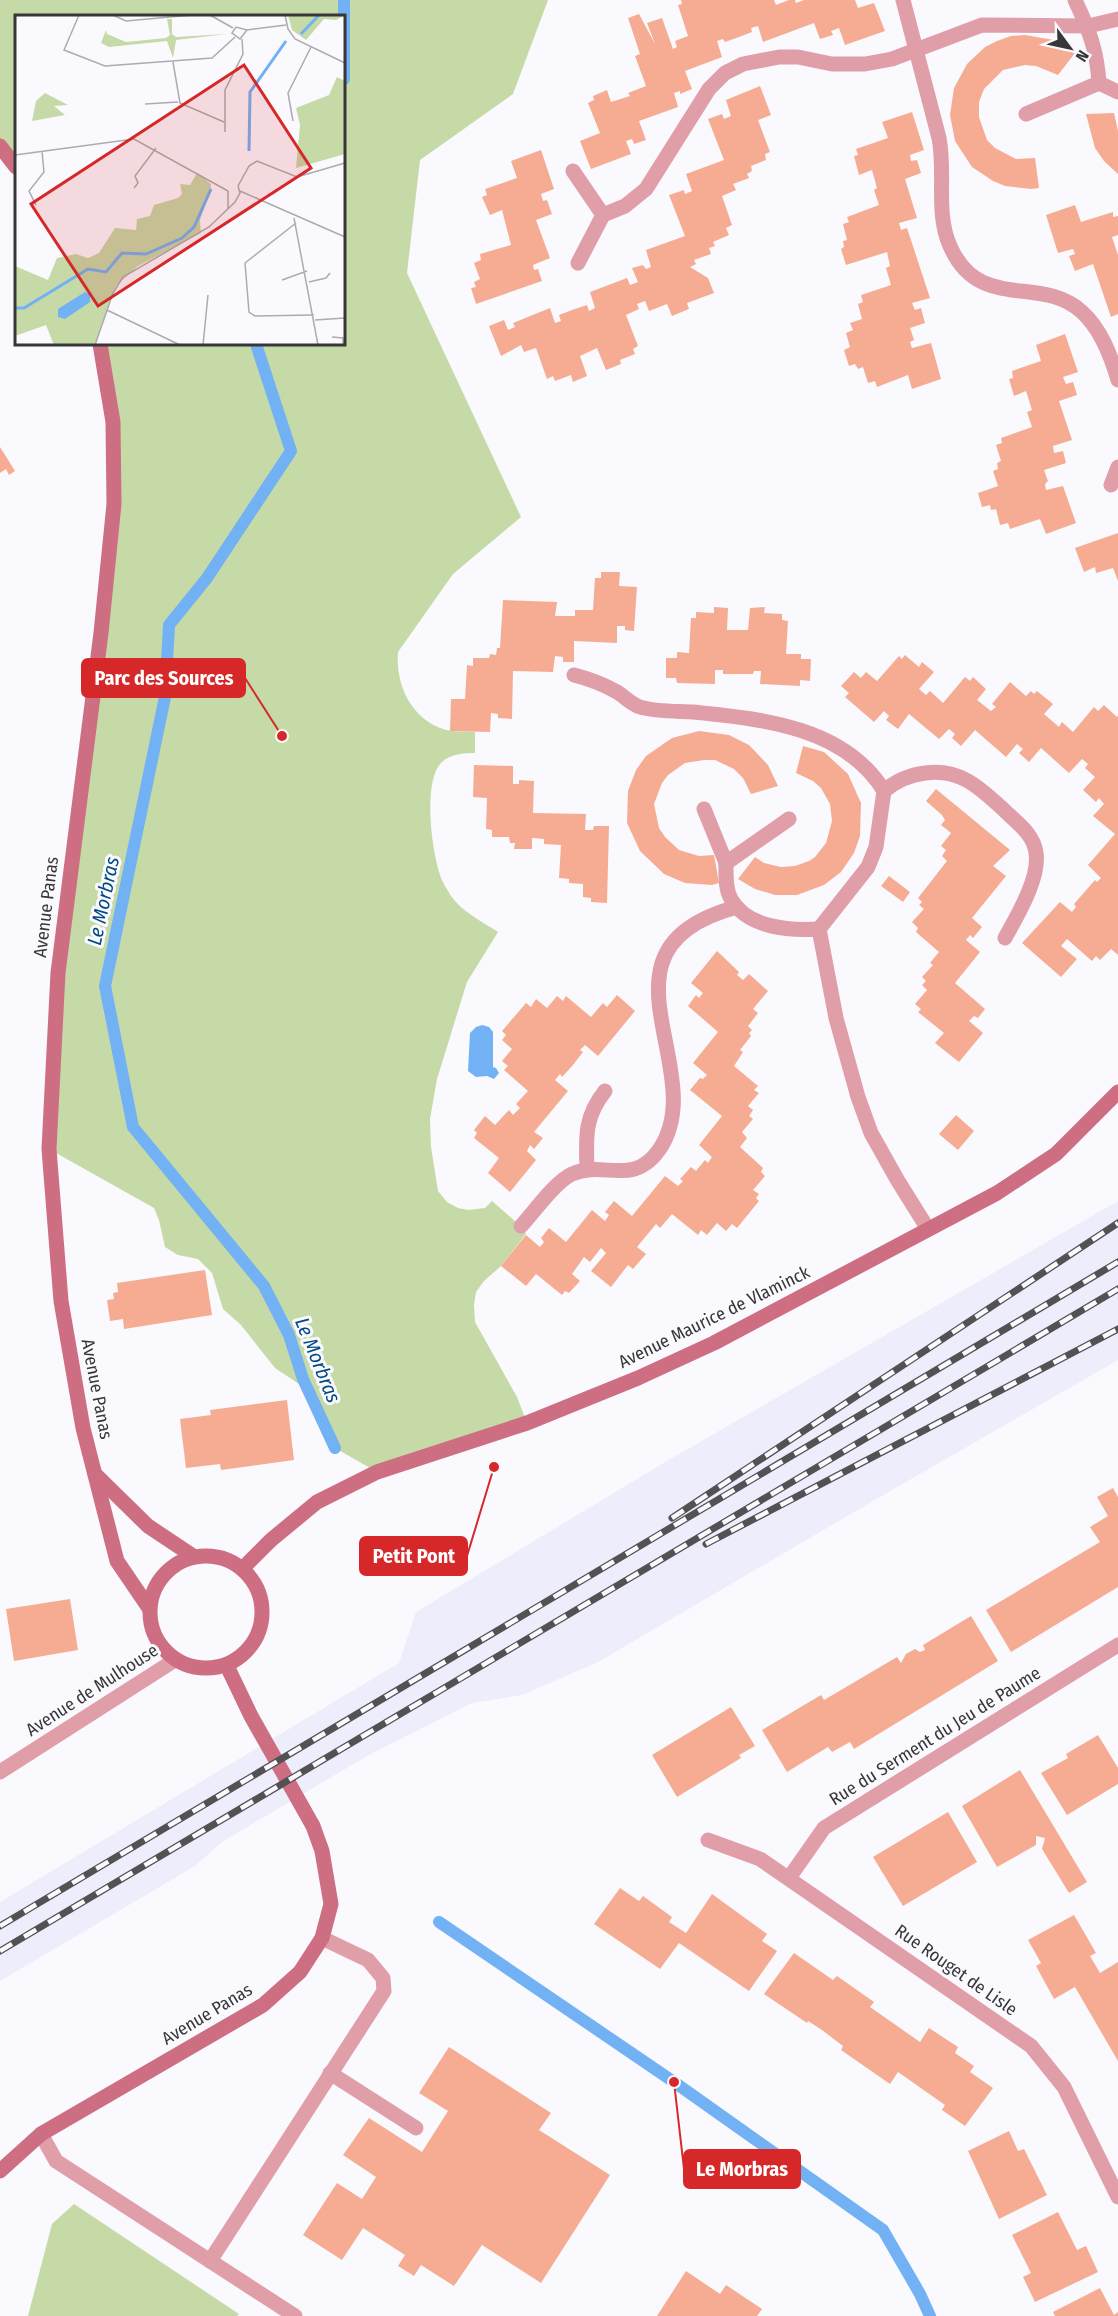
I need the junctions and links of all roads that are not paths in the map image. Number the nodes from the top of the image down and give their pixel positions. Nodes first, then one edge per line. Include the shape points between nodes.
1 (903, 0) edge
2 (1075, 0) edge
3 (1118, 19) edge
4 (1088, 26) junction
5 (914, 50) junction
6 (1099, 83) junction
7 (1118, 92) edge
8 (1026, 114) dead end
9 (0, 146) edge
10 (15, 166) edge
11 (573, 171) dead end
12 (603, 215) junction
13 (578, 263) dead end
14 (100, 345) edge
15 (1118, 380) edge
16 (1118, 467) edge
17 (1111, 485) dead end
18 (574, 675) dead end
19 (884, 791) junction
20 (704, 809) dead end
21 (789, 819) dead end
22 (726, 862) junction
23 (737, 908) junction
24 (819, 929) junction
25 (1005, 938) dead end
26 (605, 1091) dead end
27 (1118, 1092) edge
28 (587, 1169) junction
29 (521, 1226) dead end
30 (928, 1229) junction
31 (94, 1474) junction
32 (193, 1556) junction
33 (243, 1568) junction
34 (149, 1608) junction
35 (1118, 1645) edge
36 (175, 1660) junction
37 (227, 1666) junction
38 (0, 1772) edge
39 (708, 1840) dead end
40 (789, 1878) junction
41 (322, 1938) junction
42 (330, 2073) junction
43 (416, 2128) dead end
44 (41, 2134) junction
45 (0, 2171) edge
46 (1118, 2197) edge
47 (210, 2261) junction
48 (295, 2316) edge

1 - 5 street
2 - 4 street
3 - 4 street
4 - 5 street via 982,25
4 - 6 street via 1097,55
5 - 12 street via 865,64 779,57 743,64 725,73 703,97 646,189 625,206
5 - 15 street via 940,145 944,229 956,260 971,276 989,286 1049,296 1081,310 1100,335
6 - 7 street
6 - 8 street
9 - 10 street
11 - 12 street
12 - 13 street
14 - 31 street, Avenue Panas via 113,422 114,504 58,973 49,1149 61,1301
16 - 17 street
18 - 19 street via 604,684 639,707 780,725 813,734 855,757
19 - 24 street via 876,847 868,867
19 - 25 street via 907,777 930,772 954,774 982,790 1026,832 1035,848 1036,866
20 - 22 street
21 - 22 street
22 - 23 street via 730,897
23 - 24 street via 775,926
23 - 28 street via 689,927 672,946 661,969 658,1001 673,1100 669,1129 659,1150 633,1170
24 - 30 street via 836,1018 861,1106 898,1181
26 - 28 street via 589,1115
27 - 30 street, Avenue Maurice de Vlaminck via 1056,1154 997,1194
28 - 29 street via 562,1181
30 - 33 street, Avenue Maurice de Vlaminck via 714,1343 639,1378 527,1423 377,1472 317,1502
31 - 32 street via 148,1526
31 - 34 street, Avenue Panas via 117,1561
32 - 33 street via 215,1555
32 - 34 street via 174,1564 160,1578
33 - 37 street via 255,1583 262,1602 262,1618 256,1637
34 - 36 street via 151,1628 161,1647
35 - 40 street, Rue du Serment du Jeu de Paume via 824,1828
36 - 37 street via 201,1668
36 - 38 street, Avenue de Mulhouse
37 - 41 street, Avenue Panas via 314,1826 331,1904
39 - 40 street, Rue Rouget de Lisle via 760,1859
40 - 46 street, Rue Rouget de Lisle via 1032,2046 1064,2087
41 - 42 street via 368,1960 383,1978 384,1991
41 - 44 street, Avenue Panas via 300,1972 263,2005
42 - 43 street
42 - 47 street
44 - 45 street, Avenue Panas
44 - 47 street via 56,2162
47 - 48 street

